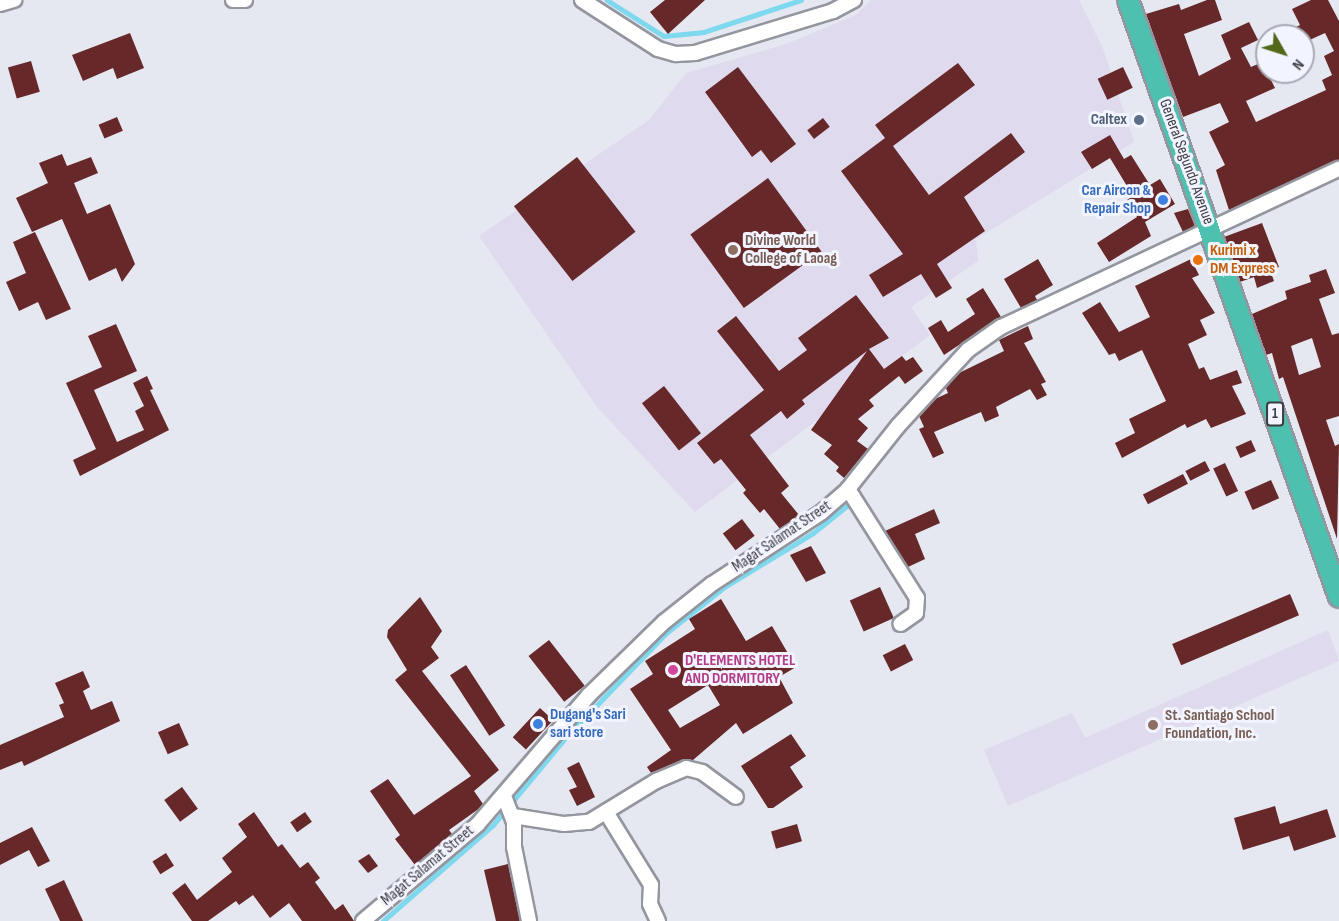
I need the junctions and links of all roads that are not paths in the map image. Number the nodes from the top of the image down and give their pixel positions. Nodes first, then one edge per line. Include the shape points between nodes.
1 (14, 0) edge
2 (233, 0) edge
3 (245, 0) edge
4 (582, 0) edge
5 (854, 0) edge
6 (1128, 0) edge
7 (0, 4) edge
8 (1339, 169) edge
9 (1211, 231) junction
10 (848, 489) junction
11 (1339, 597) edge
12 (900, 624) dead end
13 (736, 797) dead end
14 (509, 806) junction
15 (606, 812) junction
16 (363, 921) edge
17 (529, 921) edge
18 (658, 921) edge

1 - 7 street
2 - 3 street
4 - 5 street via 658,49 676,54 695,53 833,11
6 - 9 highway, General Segundo Avenue / 1
8 - 9 street, Magat Salamat Street
9 - 10 street, Magat Salamat Street via 982,339 951,366
9 - 11 highway, General Segundo Avenue / 1
10 - 12 street via 917,598 916,612
10 - 14 street, Magat Salamat Street via 822,512 712,584 664,622 588,696
13 - 15 street via 702,772 686,768 656,781
14 - 15 street via 578,825
14 - 16 street, Magat Salamat Street via 478,824
14 - 17 street
15 - 18 street via 651,885 650,904

